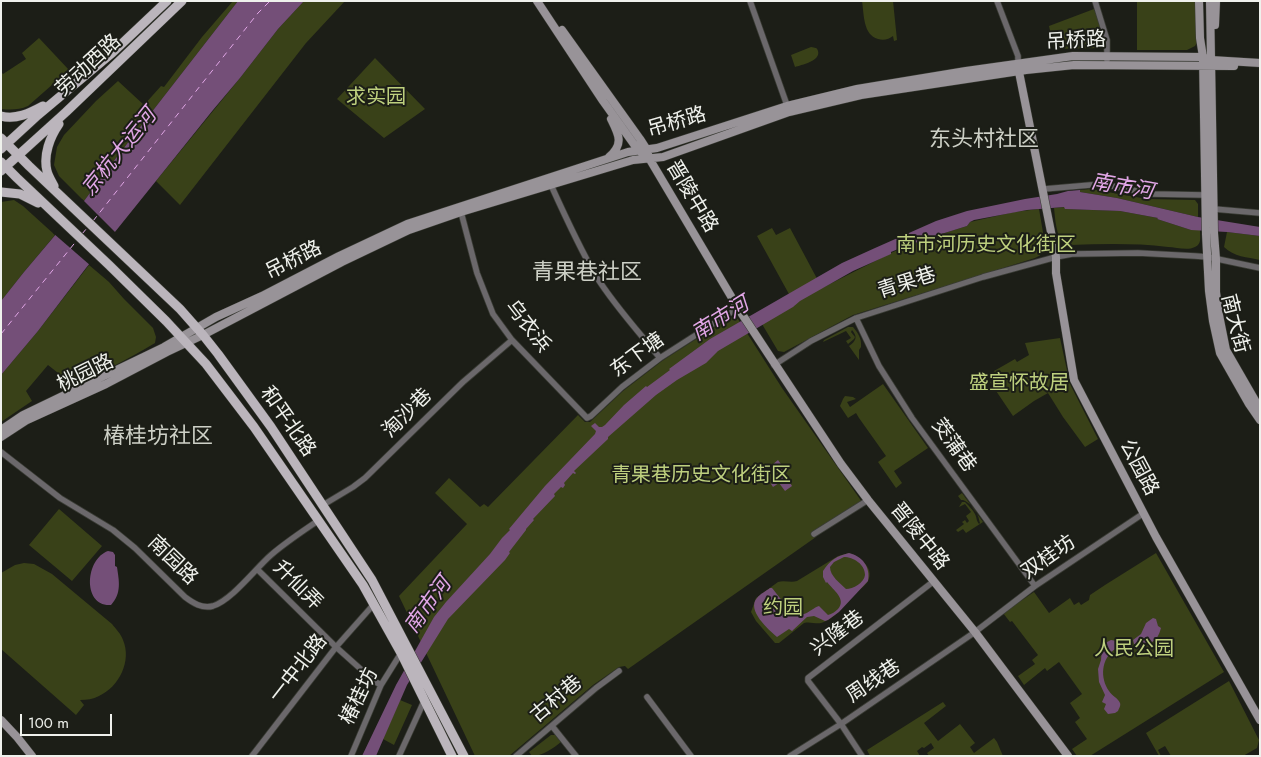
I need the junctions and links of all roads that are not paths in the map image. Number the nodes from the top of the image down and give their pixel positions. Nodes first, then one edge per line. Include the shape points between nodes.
1 (167, 1) edge
2 (182, 1) edge
3 (530, 1) edge
4 (537, 1) edge
5 (541, 1) edge
6 (750, 1) edge
7 (997, 1) edge
8 (1094, 1) edge
9 (1199, 1) edge
10 (1203, 1) edge
11 (1210, 1) edge
12 (1216, 1) edge
13 (548, 19) junction
14 (1107, 56) junction
15 (1207, 62) junction
16 (1260, 65) edge
17 (1107, 66) junction
18 (1018, 67) junction
19 (56, 99) junction
20 (603, 102) junction
21 (788, 109) junction
22 (66, 112) junction
23 (1, 116) edge
24 (3, 144) edge
25 (638, 150) junction
26 (648, 154) junction
27 (19, 156) junction
28 (608, 159) junction
29 (3, 167) edge
30 (551, 185) junction
31 (1, 192) edge
32 (1044, 192) junction
33 (60, 195) junction
34 (1205, 195) junction
35 (49, 208) junction
36 (461, 212) junction
37 (1260, 213) edge
38 (1211, 214) junction
39 (1056, 257) junction
40 (1212, 258) junction
41 (1260, 268) edge
42 (738, 308) junction
43 (856, 318) junction
44 (200, 331) junction
45 (184, 340) junction
46 (512, 340) junction
47 (660, 358) junction
48 (774, 364) junction
49 (1260, 409) edge
50 (587, 418) joint
51 (1260, 420) edge
52 (1, 430) edge
53 (1, 437) edge
54 (1, 452) edge
55 (868, 500) junction
56 (322, 505) junction
57 (1144, 513) junction
58 (318, 520) junction
59 (814, 534) dead end
60 (257, 569) junction
61 (934, 581) junction
62 (1035, 586) junction
63 (374, 604) junction
64 (976, 632) junction
65 (336, 647) junction
66 (406, 652) junction
67 (619, 671) dead end
68 (381, 686) junction
69 (430, 689) junction
70 (647, 697) dead end
71 (424, 700) junction
72 (1, 720) edge
73 (1260, 720) edge
74 (841, 724) junction
75 (552, 726) junction
76 (32, 756) edge
77 (252, 756) edge
78 (351, 756) edge
79 (399, 756) edge
80 (452, 756) edge
81 (464, 756) edge
82 (516, 756) edge
83 (576, 756) edge
84 (691, 756) edge
85 (790, 756) edge
86 (862, 756) edge
87 (1068, 756) edge

1 - 19 main road, 劳动西路 via 112,53
2 - 22 main road, 劳动西路
3 - 13 main road
4 - 13 main road, 晋陵中路
5 - 26 main road, 晋陵中路
6 - 21 street
7 - 18 street via 1018,56
8 - 14 street via 1107,40
9 - 15 main road via 1200,38
10 - 15 main road
11 - 15 main road
12 - 15 main road
13 - 20 main road, 晋陵中路
14 - 15 main road, 吊桥路
14 - 17 street
14 - 18 main road, 吊桥路 via 1073,56
15 - 16 main road
15 - 17 main road, 吊桥路
15 - 34 main road
15 - 38 main road
17 - 18 main road, 吊桥路
18 - 21 main road, 吊桥路
18 - 32 main road
19 - 23 main road via 25,115
19 - 24 main road, 劳动西路
20 - 25 main road, 晋陵中路
20 - 28 main road via 619,140 616,152
21 - 26 main road, 吊桥路 via 663,157
22 - 27 main road, 劳动西路
22 - 33 main road via 52,134 46,156 47,172
24 - 27 main road, 和平北路
25 - 26 main road, 晋陵中路
25 - 28 main road, 吊桥路
26 - 30 main road, 吊桥路
26 - 42 main road, 晋陵中路
27 - 29 main road, 劳动西路
27 - 33 main road, 和平北路
28 - 44 main road, 吊桥路 via 407,224 339,256
29 - 35 main road, 和平北路
30 - 36 main road, 吊桥路
30 - 47 street via 596,276
31 - 35 main road via 20,194
32 - 34 street via 1102,184 1151,194
32 - 39 main road, 公园路
33 - 44 main road, 和平北路
34 - 38 main road
35 - 45 main road, 和平北路
36 - 44 main road, 吊桥路 via 409,230
36 - 46 street, 乌衣浜 via 477,273 494,314
37 - 38 street
38 - 40 main road
39 - 40 street, 青果巷 via 1138,253
39 - 43 street, 青果巷
39 - 57 main road, 公园路 via 1074,380
40 - 41 street, 青果巷
40 - 49 main road, 南大街 via 1226,350
40 - 51 main road, 南大街 via 1209,291 1220,353
42 - 47 street, 东下塘
42 - 48 main road, 晋陵中路
43 - 48 street, 青果巷
43 - 62 street, 茭蒲巷 via 879,366 912,418
44 - 45 main road, 吊桥路
44 - 56 main road, 和平北路
45 - 52 main road, 桃园路 via 23,415
45 - 53 main road, 桃园路 via 106,384 27,420
45 - 58 main road, 和平北路 via 254,427
46 - 50 street, 乌衣浜
46 - 56 street, 淘沙巷 via 462,382 365,478
47 - 50 street, 东下塘
48 - 55 main road, 晋陵中路
54 - 60 street, 南园路 via 60,498 113,530 185,596 202,607 221,603
55 - 59 street
55 - 61 main road, 晋陵中路
56 - 66 main road, 和平北路 via 372,580
57 - 62 street, 双桂坊
57 - 73 main road, 公园路
58 - 60 street, 南园路
58 - 63 main road, 和平北路
60 - 65 street, 升仙弄
61 - 64 main road, 晋陵中路
61 - 74 street, 兴隆巷 via 808,678
62 - 64 street, 双桂坊
63 - 65 street, 一中北路
63 - 66 main road, 和平北路
64 - 74 street, 周线巷
64 - 87 main road, 晋陵中路
65 - 68 street, 升仙弄
65 - 77 street, 一中北路
66 - 68 street, 椿桂坊
66 - 69 main road, 和平北路
66 - 71 main road, 和平北路 via 406,662
67 - 75 street, 古村巷
68 - 78 street, 椿桂坊
69 - 71 street
69 - 81 main road, 和平北路
70 - 84 street
71 - 79 street
71 - 80 main road, 和平北路
72 - 76 main road
74 - 85 street, 周线巷
74 - 86 street
75 - 82 street, 古村巷
75 - 83 street

